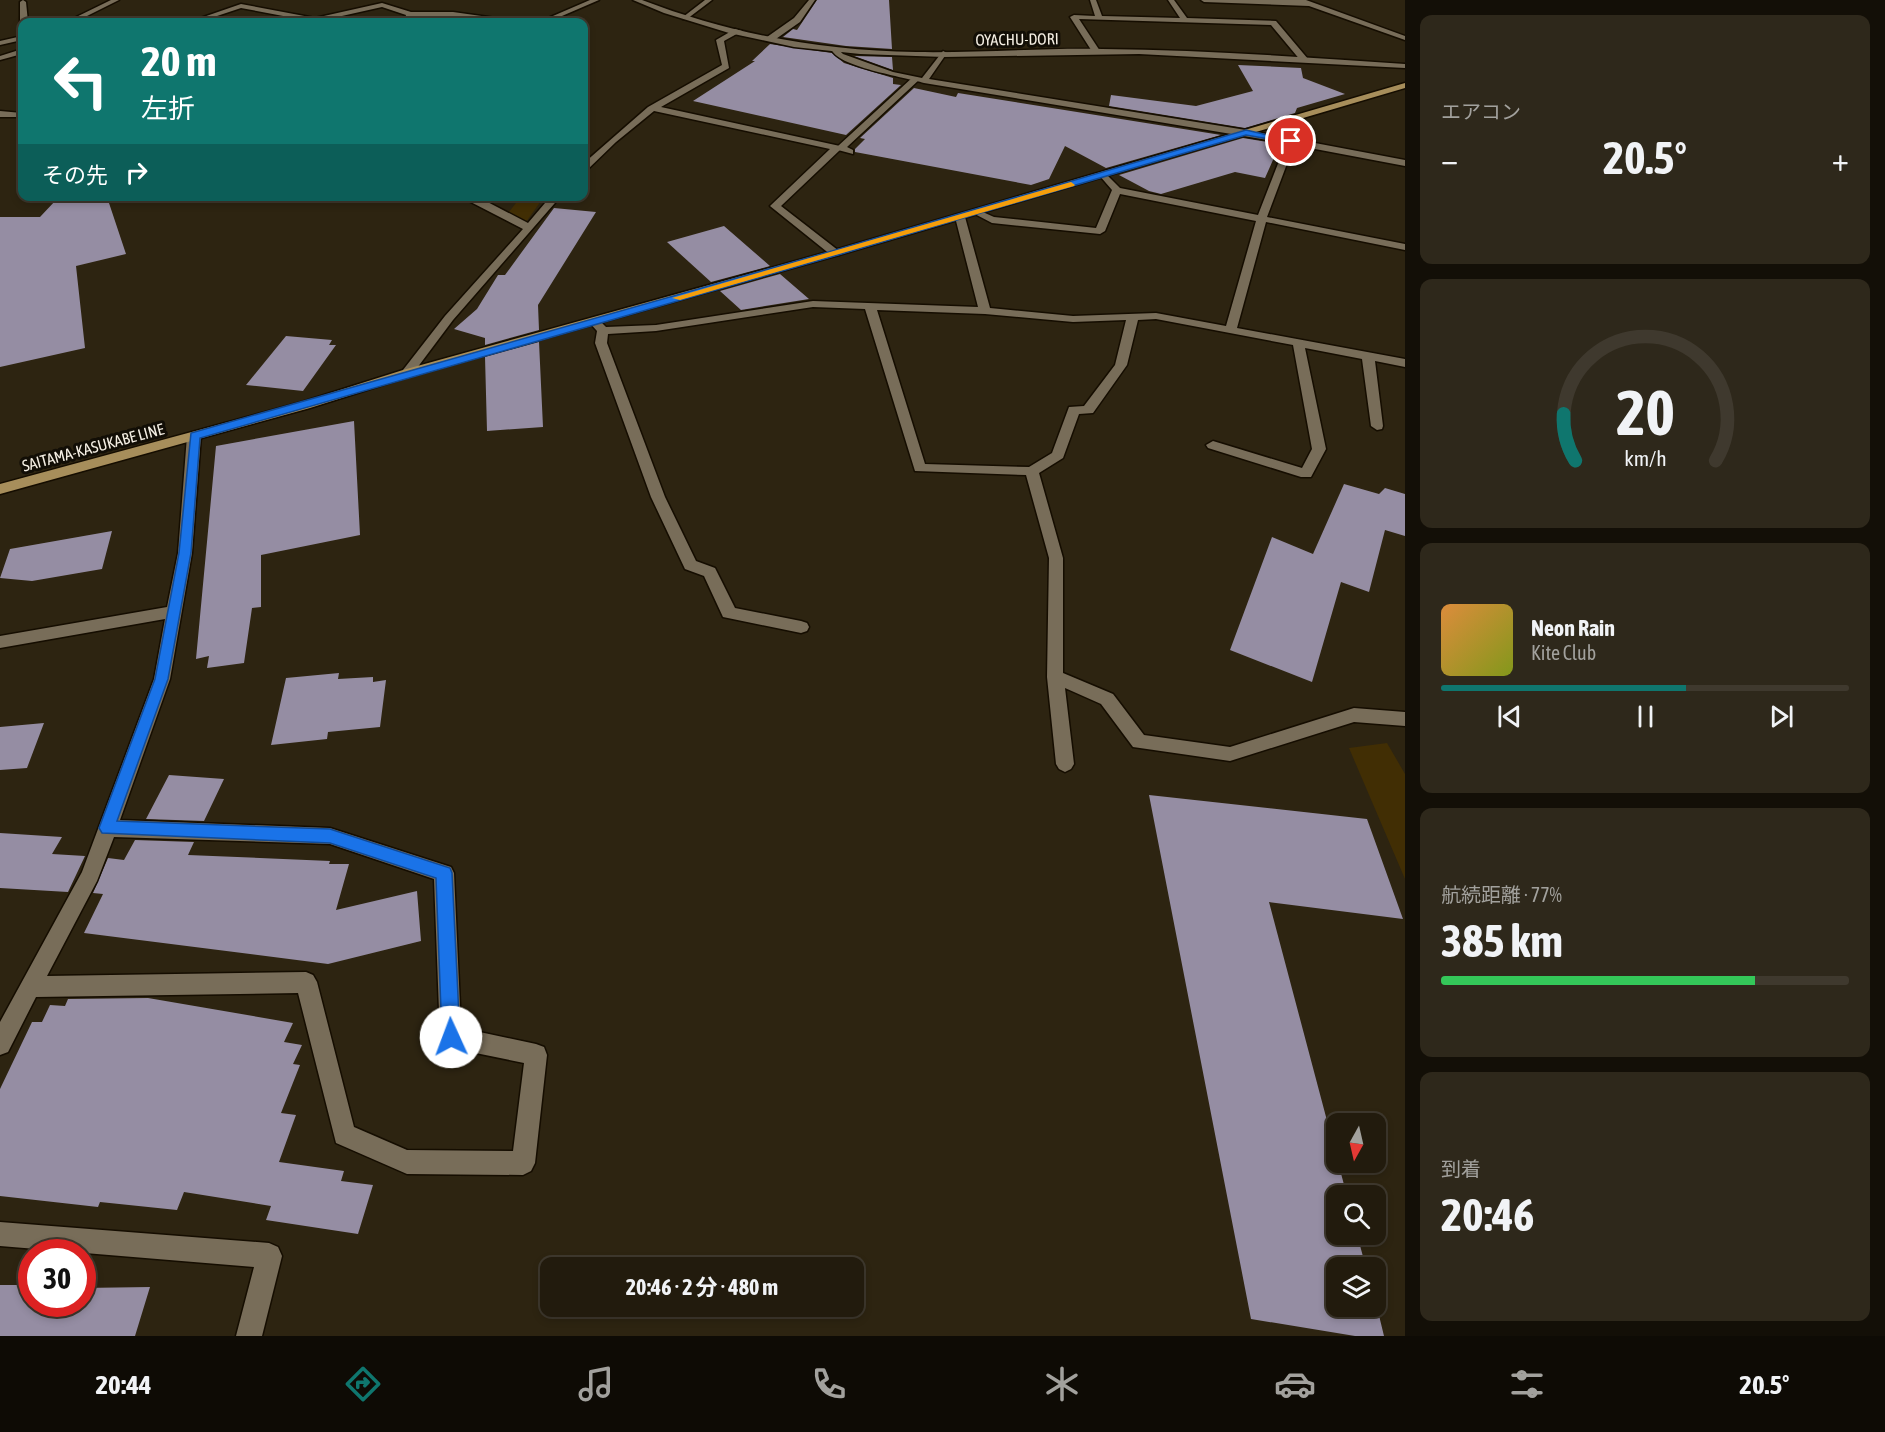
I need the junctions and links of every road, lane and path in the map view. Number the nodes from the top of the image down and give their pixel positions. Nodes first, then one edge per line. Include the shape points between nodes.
1 (116, 0) edge
2 (596, 0) edge
3 (636, 0) edge
4 (709, 0) edge
5 (812, 0) edge
6 (1093, 0) edge
7 (1170, 0) edge
8 (1204, 0) edge
9 (382, 1) edge
10 (23, 2) dead end
11 (1303, 2) edge
12 (410, 14) junction
13 (24, 18) edge
14 (80, 18) edge
15 (205, 18) edge
16 (304, 18) edge
17 (322, 18) edge
18 (409, 18) edge
19 (486, 18) edge
20 (553, 18) edge
21 (685, 18) junction
22 (1099, 18) junction
23 (1185, 20) junction
24 (738, 31) junction
25 (1405, 38) edge
26 (18, 39) edge
27 (770, 39) junction
28 (0, 43) edge
29 (834, 50) junction
30 (1096, 51) junction
31 (18, 53) edge
32 (944, 53) junction
33 (0, 58) edge
34 (1304, 59) junction
35 (1405, 66) edge
36 (920, 80) junction
37 (1405, 85) edge
38 (654, 108) junction
39 (0, 114) edge
40 (18, 115) edge
41 (1246, 133) junction
42 (1291, 141) junction
43 (850, 152) dead end
44 (588, 164) edge
45 (1405, 164) edge
46 (1104, 175) junction
47 (1117, 190) junction
48 (479, 201) edge
49 (553, 201) edge
50 (976, 212) junction
51 (960, 217) junction
52 (1262, 218) junction
53 (529, 228) junction
54 (1405, 247) edge
55 (835, 253) junction
56 (870, 306) junction
57 (985, 311) junction
58 (1133, 317) junction
59 (598, 326) junction
60 (1230, 332) junction
61 (1298, 342) junction
62 (1368, 356) junction
63 (1405, 363) edge
64 (407, 373) junction
65 (1377, 426) dead end
66 (195, 436) junction
67 (1213, 445) dead end
68 (1032, 471) junction
69 (0, 489) edge
70 (174, 612) junction
71 (801, 627) dead end
72 (0, 642) edge
73 (1055, 677) junction
74 (1405, 719) edge
75 (1065, 764) dead end
76 (107, 828) junction
77 (31, 987) junction
78 (0, 1044) edge
79 (0, 1234) edge
80 (249, 1336) edge

1 - 14 street
2 - 20 street
3 - 21 street, OYACHU-DORI
4 - 21 street
5 - 27 street via 797,20
6 - 22 street
7 - 23 street
8 - 11 street
9 - 12 street
9 - 17 street
10 - 13 street
11 - 25 street
12 - 18 street
12 - 19 street
15 - 16 street via 241,6
21 - 24 street, OYACHU-DORI
22 - 23 street
22 - 30 street via 1074,17
23 - 34 street via 1273,23
24 - 27 street, OYACHU-DORI
24 - 38 street via 720,40 726,66
26 - 28 street
27 - 29 street, OYACHU-DORI
29 - 32 street, OYACHU-DORI
29 - 36 street via 840,56 891,74
30 - 32 street, OYACHU-DORI
30 - 34 street, OYACHU-DORI
31 - 33 street
32 - 36 street
34 - 35 street, OYACHU-DORI
36 - 41 street
36 - 43 street via 841,148
37 - 41 main road, SAITAMA-KASUKABE LINE
38 - 44 street
38 - 55 street via 837,148 775,206
39 - 40 street
41 - 42 street
41 - 46 main road, SAITAMA-KASUKABE LINE
42 - 45 street
42 - 52 street
46 - 47 street
46 - 50 main road, SAITAMA-KASUKABE LINE
47 - 50 street via 1100,231 992,220
47 - 52 street
48 - 53 street
49 - 53 street
50 - 51 main road, SAITAMA-KASUKABE LINE
51 - 55 main road, SAITAMA-KASUKABE LINE
51 - 57 street
52 - 54 street
52 - 60 street
53 - 64 street via 449,318
55 - 59 main road, SAITAMA-KASUKABE LINE
56 - 57 street
56 - 59 street via 813,304 656,328
56 - 68 street via 920,468
57 - 58 street via 1073,318
58 - 60 street via 1156,316
58 - 68 street via 1121,365 1088,410 1074,410 1058,455
59 - 64 main road, SAITAMA-KASUKABE LINE
59 - 71 street via 658,497 690,565 710,572 729,613
60 - 61 street
61 - 62 street
61 - 67 street via 1319,450 1306,474
62 - 63 street
62 - 65 street
64 - 66 main road, SAITAMA-KASUKABE LINE
66 - 69 main road, SAITAMA-KASUKABE LINE
66 - 70 street via 185,553
68 - 73 street via 1056,558
70 - 72 street
70 - 76 street via 162,679
73 - 74 street via 1107,699 1138,742 1230,754 1354,715
73 - 75 street
76 - 77 street via 90,875
76 - 77 street via 330,836 444,873 451,1037 536,1055 524,1163 407,1162 344,1135 306,982
77 - 78 street
79 - 80 street via 269,1256

